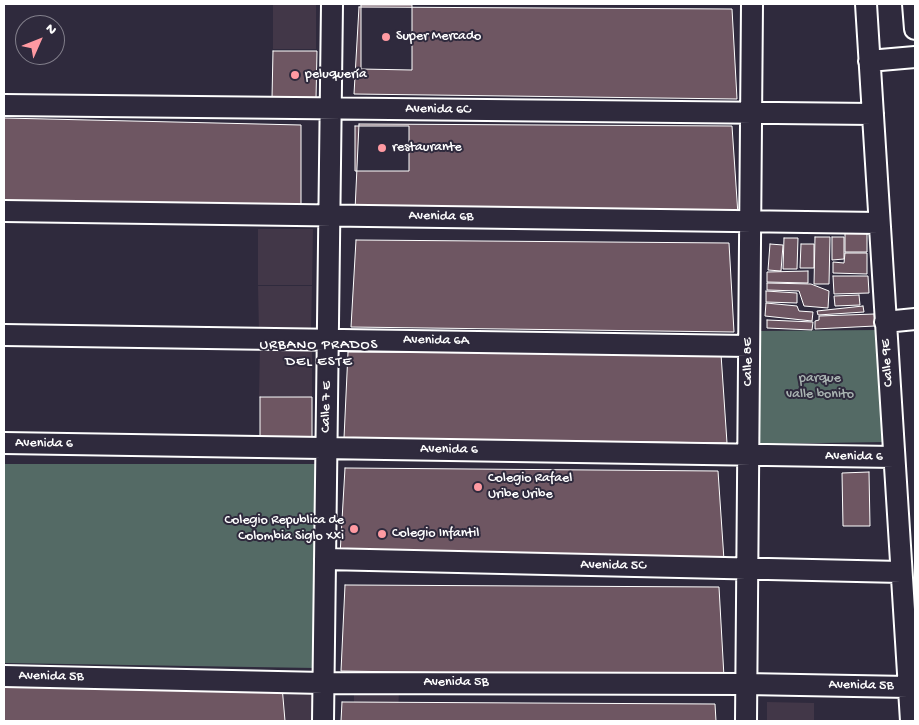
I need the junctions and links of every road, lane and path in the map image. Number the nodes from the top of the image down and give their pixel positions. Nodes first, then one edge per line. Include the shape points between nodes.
1 (332, 4) edge
2 (752, 4) edge
3 (866, 4) edge
4 (913, 4) edge
5 (915, 29) edge
6 (915, 58) edge
7 (869, 61) junction
8 (4, 105) edge
9 (330, 109) junction
10 (751, 113) junction
11 (872, 114) junction
12 (4, 212) edge
13 (329, 216) junction
14 (750, 221) junction
15 (879, 223) junction
16 (915, 319) edge
17 (885, 322) junction
18 (4, 335) edge
19 (328, 340) junction
20 (749, 346) junction
21 (4, 443) edge
22 (326, 448) junction
23 (748, 455) junction
24 (894, 457) junction
25 (325, 559) junction
26 (747, 570) junction
27 (901, 572) junction
28 (4, 676) edge
29 (323, 683) junction
30 (746, 684) junction
31 (908, 687) junction
32 (323, 721) edge
33 (746, 721) edge
34 (910, 721) edge

1 - 9 street, Calle 7 E
2 - 10 street, Calle 8E
3 - 7 street, Calle 9E
4 - 5 street
6 - 7 street
7 - 11 street, Calle 9E
8 - 9 street, Avenida 6C
9 - 10 street, Avenida 6C
9 - 13 street, Calle 7 E
10 - 11 street, Avenida 6C
10 - 14 street, Calle 8E
11 - 15 street, Calle 9E
12 - 13 street, Avenida 6B
13 - 14 street, Avenida 6B
13 - 19 street, Calle 7 E
14 - 15 street, Avenida 6B
14 - 20 street, Calle 8E
15 - 17 street, Calle 9E
16 - 17 street
17 - 24 street, Calle 9E
18 - 19 street, Avenida 6A
19 - 20 street, Avenida 6A
19 - 22 street, Calle 7 E
20 - 23 street, Calle 8E
21 - 22 street, Avenida 6
22 - 23 street, Avenida 6
22 - 25 street, Calle 7 E
23 - 24 street, Avenida 6
23 - 26 street, Calle 8E
24 - 27 street, Calle 9E
25 - 26 street, Avenida 5C
25 - 29 street, Calle 7 E
26 - 27 street, Avenida 5C
26 - 30 street, Calle 8E
27 - 31 street, Calle 9E
28 - 29 street, Avenida 5B
29 - 30 street, Avenida 5B
29 - 32 street, Calle 7 E
30 - 31 street, Avenida 5B
30 - 33 street, Calle 8E
31 - 34 street, Calle 9E

